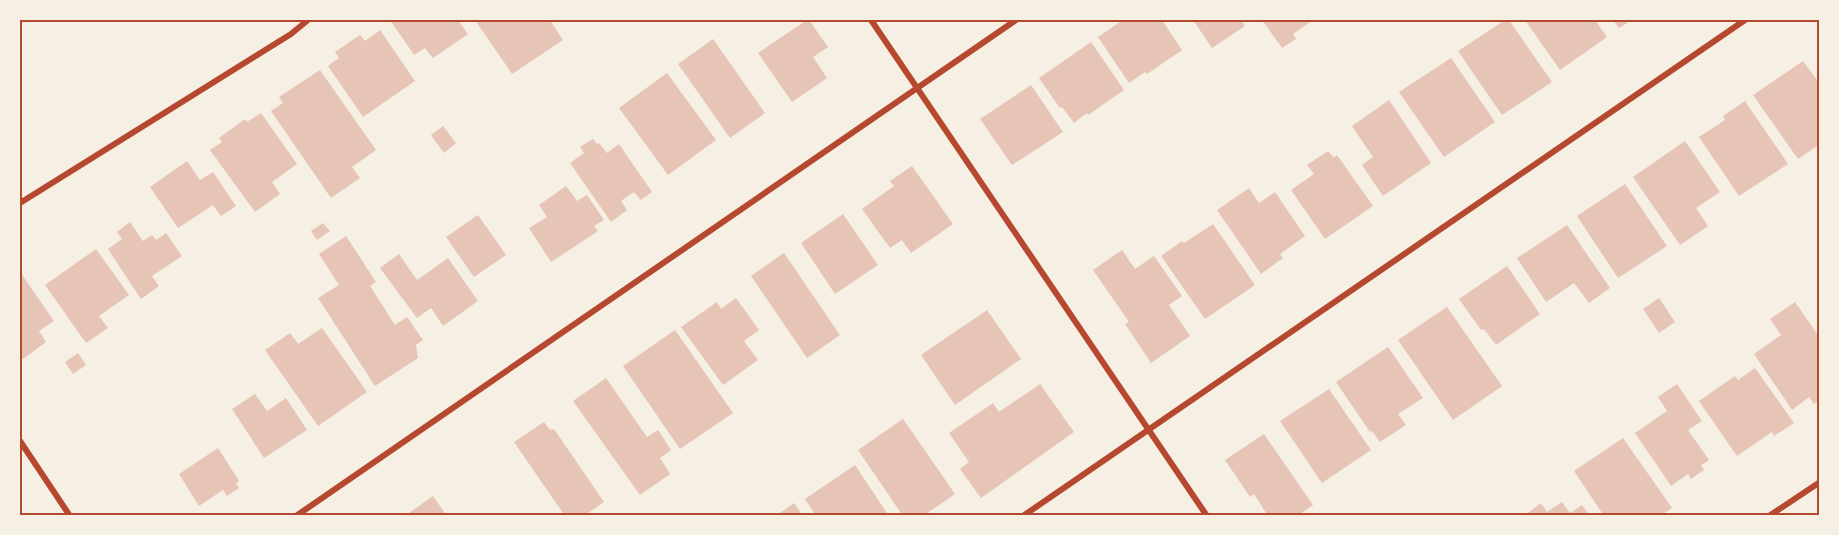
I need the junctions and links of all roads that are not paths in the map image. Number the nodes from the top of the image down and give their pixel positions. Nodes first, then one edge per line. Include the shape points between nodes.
1 (308, 20) edge
2 (872, 20) edge
3 (1016, 20) edge
4 (1745, 20) edge
5 (918, 88) junction
6 (20, 203) edge
7 (1148, 430) junction
8 (20, 441) edge
9 (1820, 482) edge
10 (70, 516) edge
11 (296, 516) edge
12 (1023, 516) edge
13 (1207, 516) edge
14 (1769, 516) edge

1 - 6 street
2 - 5 street
3 - 5 street
4 - 7 street
5 - 7 street
5 - 11 street
7 - 12 street
7 - 13 street
8 - 10 street
9 - 14 street

